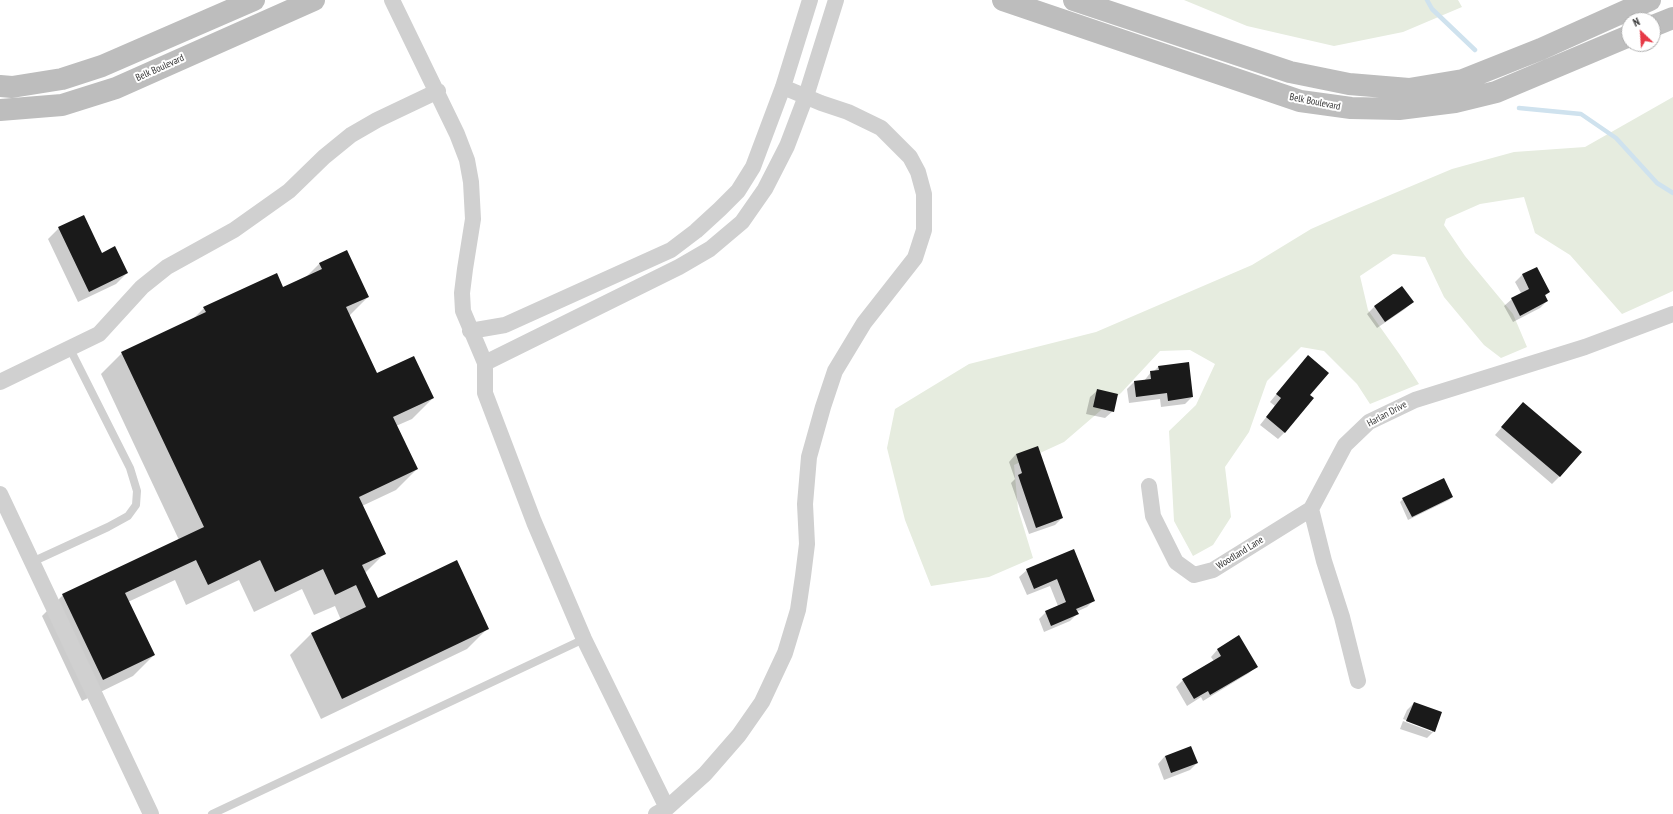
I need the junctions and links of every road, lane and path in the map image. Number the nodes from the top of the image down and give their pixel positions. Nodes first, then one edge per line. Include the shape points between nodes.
1 (254, 0) edge
2 (314, 0) edge
3 (392, 0) edge
4 (810, 0) edge
5 (836, 0) edge
6 (1003, 0) edge
7 (1074, 0) edge
8 (1650, 0) edge
9 (1673, 18) edge
10 (1661, 23) edge
11 (1621, 39) edge
12 (0, 86) edge
13 (783, 87) junction
14 (438, 91) junction
15 (806, 96) junction
16 (0, 110) edge
17 (1673, 314) edge
18 (470, 331) junction
19 (70, 349) junction
20 (485, 363) junction
21 (0, 382) edge
22 (1149, 486) dead end
23 (0, 494) edge
24 (1311, 509) junction
25 (32, 562) junction
26 (584, 639) junction
27 (1358, 681) dead end
28 (662, 811) edge
29 (151, 814) edge
30 (212, 814) edge

1 - 12 street via 102,66 62,79 12,87
2 - 16 street, Belk Boulevard via 116,88 62,105
3 - 14 street
4 - 13 street
5 - 15 street
6 - 11 street, Belk Boulevard via 1300,101 1351,108 1399,109 1455,102 1496,92
7 - 8 street via 1290,72 1348,84 1409,90 1464,80 1542,49
9 - 10 street
13 - 15 street
13 - 18 street via 766,137 746,179 738,191 696,231 671,250 505,325
14 - 18 street via 457,134 471,182 473,219 462,293 463,311
14 - 19 street via 351,135 324,156 289,190 234,230 167,267 142,287 99,334
15 - 20 street via 787,146 765,189 742,222 710,249 680,268
15 - 28 street via 881,128 910,157 918,172 924,194 924,230 915,258 864,324 836,371 823,407 809,457 807,544 798,610 786,653 762,702 739,735 705,774
17 - 24 street, Harlan Drive via 1586,347 1415,400 1369,422 1345,446
18 - 20 street
19 - 21 street
19 - 25 lane via 130,468 137,491 136,505 128,516 108,527
20 - 26 street via 484,393 534,522
22 - 24 street, Woodland Lane via 1153,516 1176,562 1194,575 1213,570
23 - 25 street
24 - 27 street
25 - 29 street
26 - 28 street
26 - 30 lane

